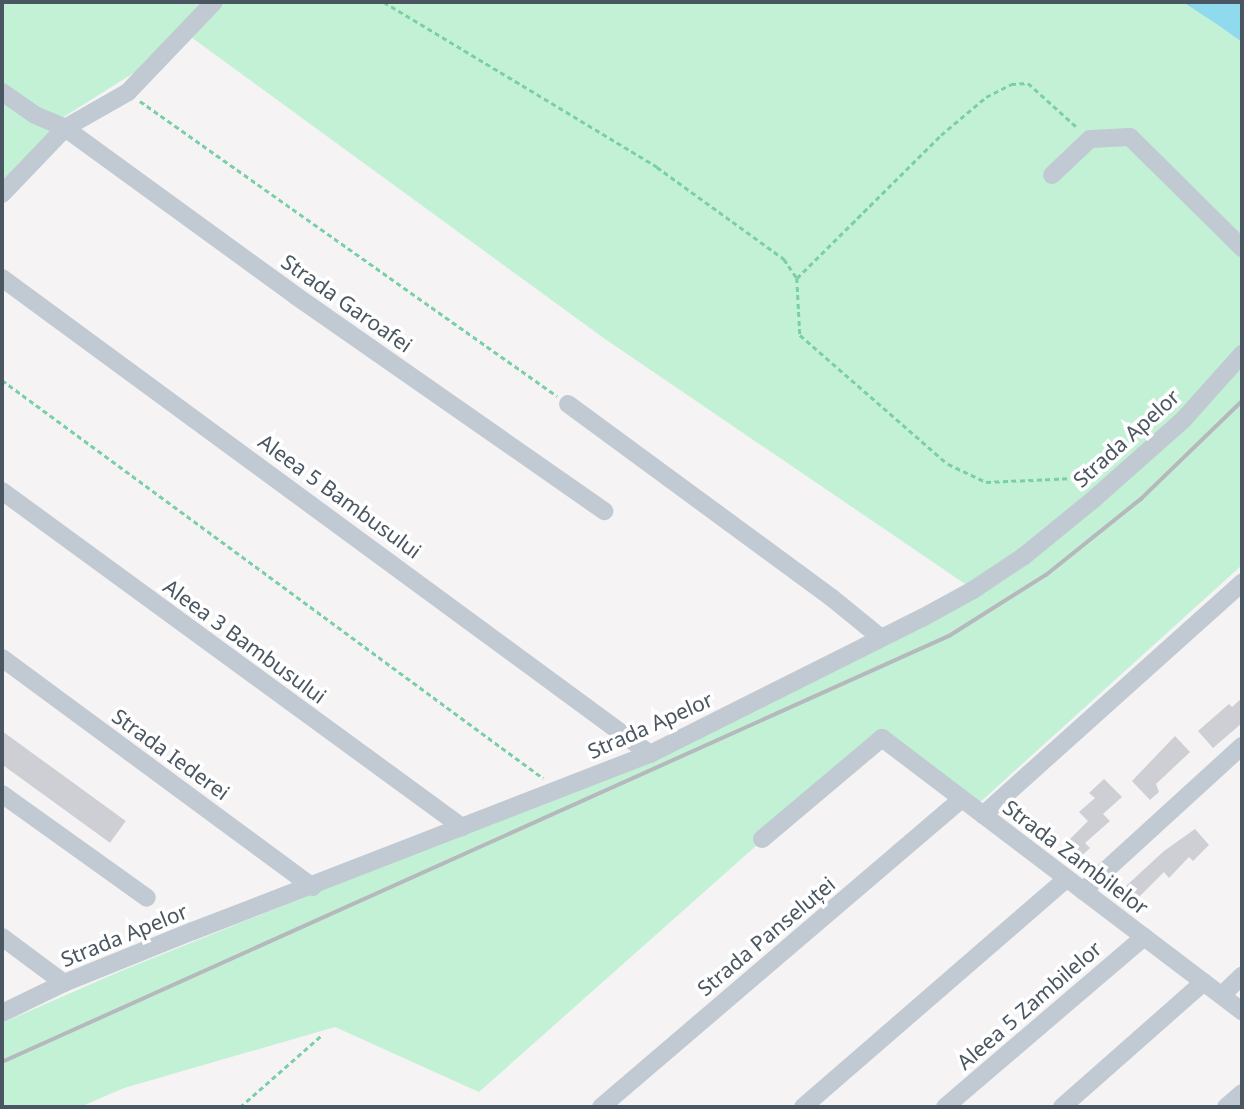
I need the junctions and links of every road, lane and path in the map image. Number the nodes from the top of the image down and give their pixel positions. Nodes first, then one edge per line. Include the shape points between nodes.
1 (214, 2) edge
2 (384, 2) edge
3 (2, 92) edge
4 (128, 92) junction
5 (65, 128) junction
6 (1090, 139) junction
7 (1052, 175) dead end
8 (2, 194) edge
9 (1242, 248) edge
10 (2, 278) edge
11 (797, 278) junction
12 (1242, 354) edge
13 (2, 380) edge
14 (568, 404) joint
15 (1119, 477) junction
16 (2, 491) edge
17 (604, 511) dead end
18 (1242, 583) edge
19 (881, 638) junction
20 (2, 658) edge
21 (1242, 746) edge
22 (650, 754) junction
23 (559, 789) junction
24 (2, 794) edge
25 (961, 800) junction
26 (983, 815) junction
27 (461, 827) junction
28 (762, 839) dead end
29 (1067, 878) junction
30 (313, 887) junction
31 (1083, 891) junction
32 (147, 898) dead end
33 (2, 937) edge
34 (1144, 937) junction
35 (1242, 976) edge
36 (1204, 982) junction
37 (64, 983) junction
38 (1222, 995) junction
39 (1242, 1011) edge
40 (2, 1013) edge
41 (322, 1035) dead end
42 (1242, 1093) edge
43 (240, 1107) edge
44 (601, 1107) edge
45 (803, 1107) edge
46 (944, 1107) edge
47 (1062, 1107) edge
48 (1226, 1107) edge

1 - 4 street
2 - 11 path via 657,167 784,259
3 - 5 street, Strada Garoafei via 35,115
4 - 5 street
4 - 14 path
5 - 8 street
5 - 17 street, Strada Garoafei
6 - 7 street
6 - 9 street via 1130,137
6 - 11 path via 1028,83 1011,85 986,97 941,135
10 - 22 street, Aleea 5 Bambusului
11 - 15 path via 800,335 948,464 986,482
12 - 15 street, Strada Apelor via 1183,420
13 - 23 path
14 - 19 street
15 - 19 street, Strada Apelor via 1024,556 972,590
16 - 27 street, Aleea 3 Bambusului
18 - 26 street
19 - 22 street, Strada Apelor
20 - 30 street, Strada Iederei
21 - 31 street
22 - 23 street, Strada Apelor
23 - 27 street, Strada Apelor
24 - 32 street
25 - 26 street, Strada Zambilelor
25 - 28 street, Strada Zambilelor via 882,738
25 - 44 street, Strada Panseluței
26 - 29 street, Strada Zambilelor
27 - 30 street, Strada Apelor
29 - 31 street, Strada Zambilelor
29 - 45 street
30 - 37 street, Strada Apelor
31 - 34 street, Strada Zambilelor
33 - 37 street
34 - 36 street, Strada Zambilelor
34 - 46 street, Aleea 5 Zambilelor
35 - 38 street
36 - 38 street, Strada Zambilelor
36 - 47 street
37 - 40 street, Strada Apelor
38 - 39 street, Strada Zambilelor
41 - 43 path
42 - 48 street

